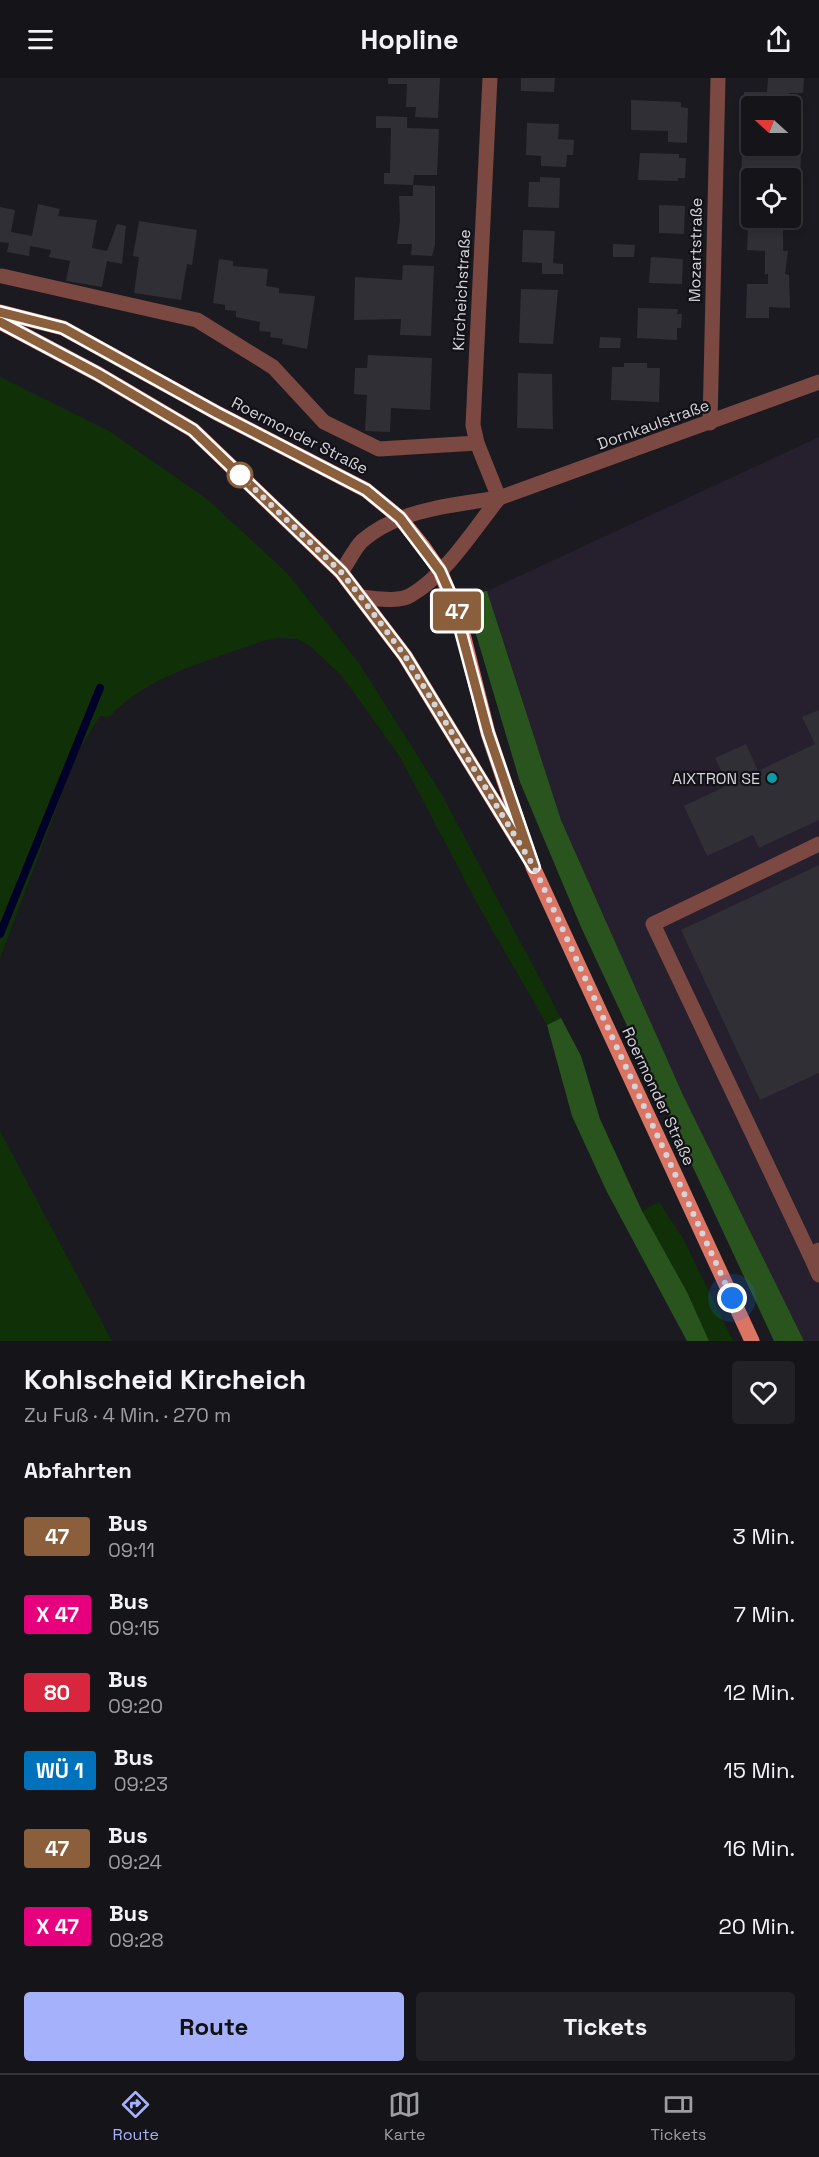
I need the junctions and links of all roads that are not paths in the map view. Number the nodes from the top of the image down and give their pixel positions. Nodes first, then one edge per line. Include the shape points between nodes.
1 (489, 78) edge
2 (718, 78) edge
3 (2, 276) dead end
4 (0, 312) edge
5 (0, 322) edge
6 (819, 382) edge
7 (710, 423) junction
8 (477, 443) junction
9 (499, 498) junction
10 (400, 518) junction
11 (440, 571) junction
12 (341, 572) junction
13 (361, 597) junction
14 (819, 844) edge
15 (534, 867) junction
16 (814, 1252) edge
17 (819, 1275) edge
18 (752, 1341) edge

1 - 8 street, Kircheichstraße via 473,425
2 - 7 street, Mozartstraße
3 - 8 street, Roermonder Straße via 197,320 273,367 324,422 379,449
4 - 10 main road, Roermonder Straße via 63,328 366,490
5 - 12 main road, Roermonder Straße via 193,430
6 - 7 street, Dornkaulstraße
7 - 9 street, Dornkaulstraße
8 - 9 street, Kircheichstraße
9 - 10 street, Dornkaulstraße
9 - 11 street
10 - 11 main road, Roermonder Straße
10 - 12 street, Dornkaulstraße via 362,542
11 - 13 street via 410,597
11 - 15 main road, Roermonder Straße via 458,614 488,733
12 - 13 main road, Roermonder Straße
13 - 15 main road, Roermonder Straße via 405,656
14 - 16 street via 653,924
15 - 18 main road, Roermonder Straße
16 - 17 street

